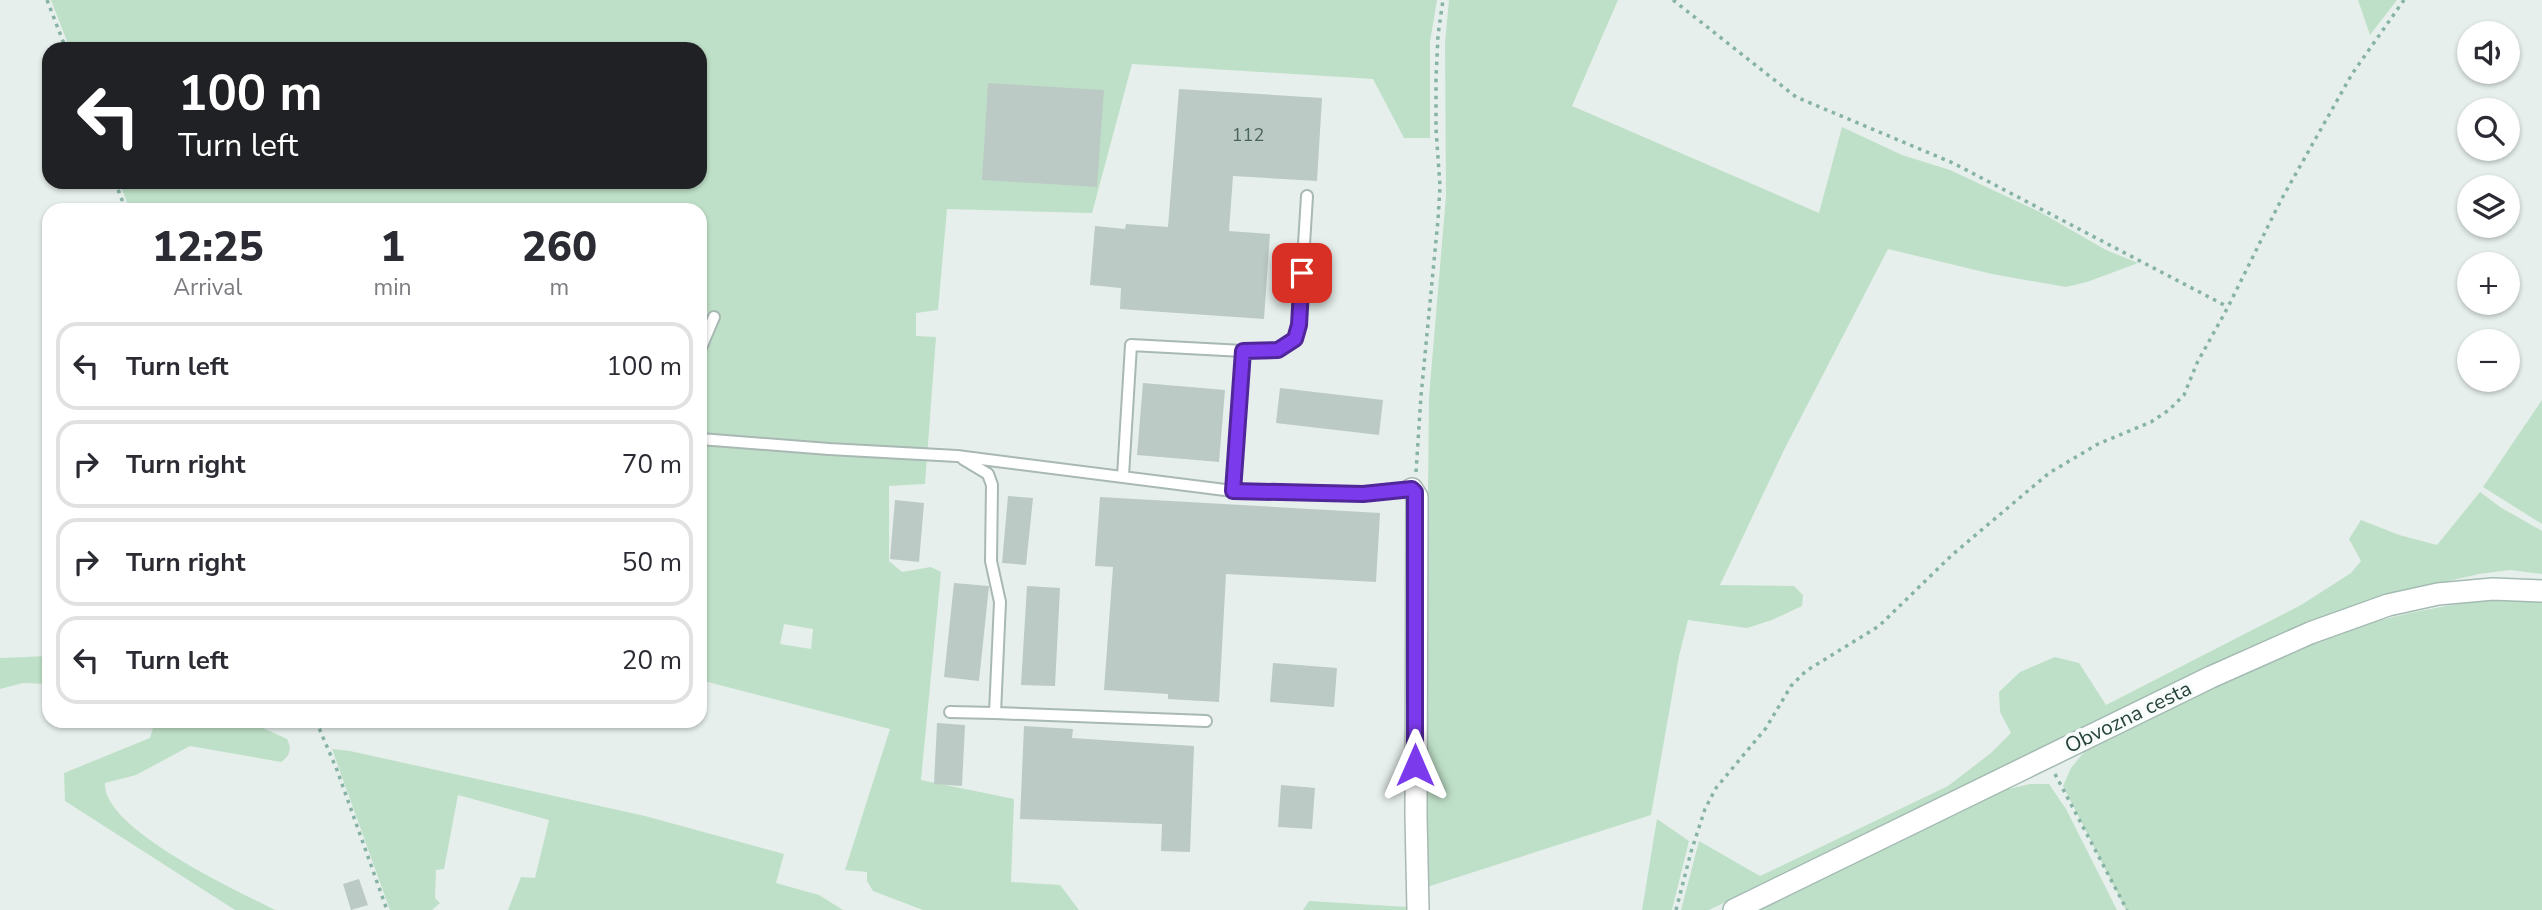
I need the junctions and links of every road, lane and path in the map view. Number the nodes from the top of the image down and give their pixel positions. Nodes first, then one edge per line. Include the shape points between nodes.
1 (47, 0) edge
2 (1443, 0) edge
3 (1673, 0) edge
4 (2404, 0) edge
5 (63, 42) edge
6 (1307, 196) dead end
7 (2228, 307) junction
8 (714, 317) dead end
9 (707, 334) edge
10 (1243, 351) junction
11 (707, 440) edge
12 (957, 456) junction
13 (1122, 476) junction
14 (1233, 491) junction
15 (1413, 491) junction
16 (2542, 591) edge
17 (950, 712) dead end
18 (995, 713) junction
19 (1206, 722) dead end
20 (319, 728) edge
21 (2043, 758) junction
22 (387, 910) edge
23 (1418, 910) edge
24 (1676, 910) edge
25 (1734, 910) edge
26 (2127, 910) edge

1 - 5 path
2 - 15 path via 1436,79 1438,220
3 - 7 path via 1796,97 1953,163
4 - 7 path via 2352,74
6 - 10 lane via 1295,339 1278,350
7 - 24 path via 2184,395 2169,410 2098,443 2049,473 1952,555 1879,626 1806,671 1791,686 1766,728 1716,788 1705,809
8 - 9 lane
10 - 13 lane via 1131,345
10 - 14 lane
11 - 12 lane
12 - 13 lane
12 - 18 lane via 988,474 992,485 991,561 1000,602
13 - 14 lane
14 - 15 lane
15 - 23 street
16 - 21 street, Obvozna cesta via 2438,594 2352,616
17 - 18 lane
18 - 19 lane
20 - 22 path
21 - 25 street, Obvozna cesta
21 - 26 path via 2060,781

